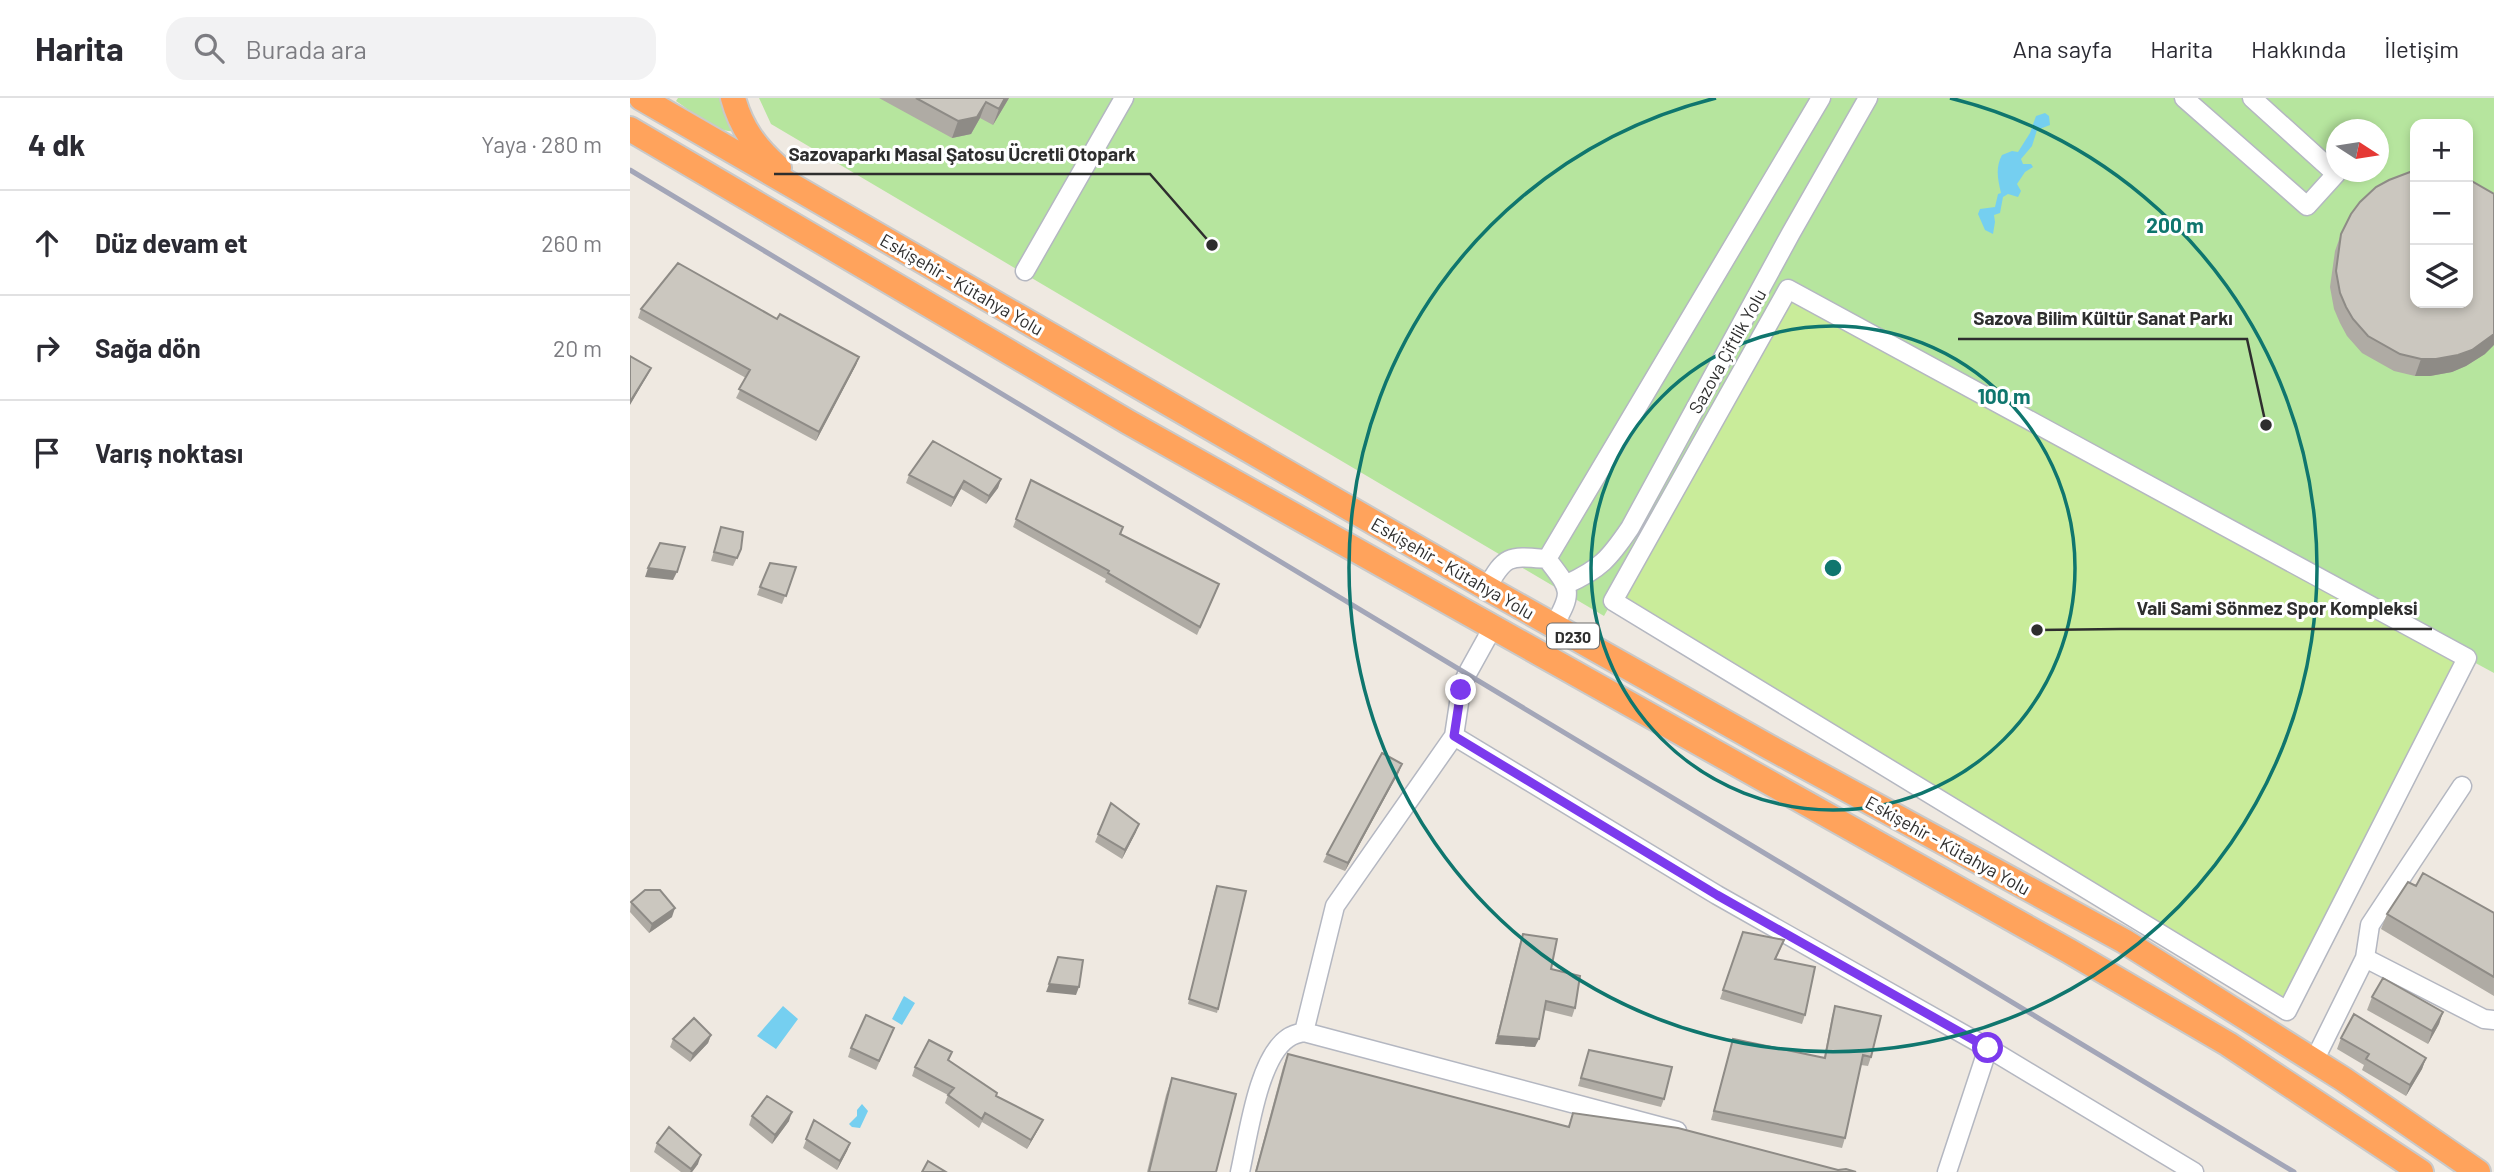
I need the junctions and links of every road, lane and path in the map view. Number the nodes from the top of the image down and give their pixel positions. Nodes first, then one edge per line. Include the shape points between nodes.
1 (733, 98) edge
2 (1124, 98) edge
3 (1822, 98) edge
4 (1868, 98) edge
5 (2184, 98) edge
6 (2252, 98) edge
7 (646, 111) edge
8 (821, 202) junction
9 (1025, 271) dead end
10 (1547, 559) junction
11 (1567, 584) junction
12 (1487, 588) junction
13 (1554, 625) junction
14 (1493, 628) junction
15 (2467, 658) joint
16 (1454, 736) junction
17 (2462, 786) dead end
18 (2365, 958) junction
19 (2494, 1020) edge
20 (1304, 1032) junction
21 (1988, 1048) junction
22 (2314, 1061) junction
23 (1689, 1134) edge
24 (1240, 1172) edge
25 (1947, 1172) edge
26 (2194, 1172) edge
27 (2421, 1172) edge
28 (2478, 1172) edge

1 - 8 highway via 739,120 765,156
2 - 9 street
3 - 10 street
4 - 11 street, Sazova Çiftlik Yolu via 1630,528 1610,557
5 - 6 street via 2307,206 2336,174
7 - 8 highway, Eskişehir - Kütahya Yolu / D230
7 - 14 highway, Eskişehir - Kütahya Yolu / D230 via 677,155 1116,415
8 - 12 highway, Eskişehir - Kütahya Yolu / D230
10 - 11 street
10 - 12 street via 1516,556 1499,566
11 - 13 street via 1567,603
12 - 13 highway, Eskişehir - Kütahya Yolu / D230
13 - 22 highway, Eskişehir - Kütahya Yolu / D230 via 2124,941
14 - 16 street via 1464,682
14 - 27 highway, Eskişehir - Kütahya Yolu / D230 via 2092,964 2228,1044
15 - 15 street via 2287,1011 1613,601 1788,289
16 - 20 street via 1335,906
16 - 21 street via 1717,895
17 - 18 street via 2370,925
18 - 19 street
18 - 22 street
20 - 23 street
20 - 24 street via 1289,1037 1265,1067
21 - 25 street
21 - 26 street
22 - 28 highway, Eskişehir - Kütahya Yolu / D230

